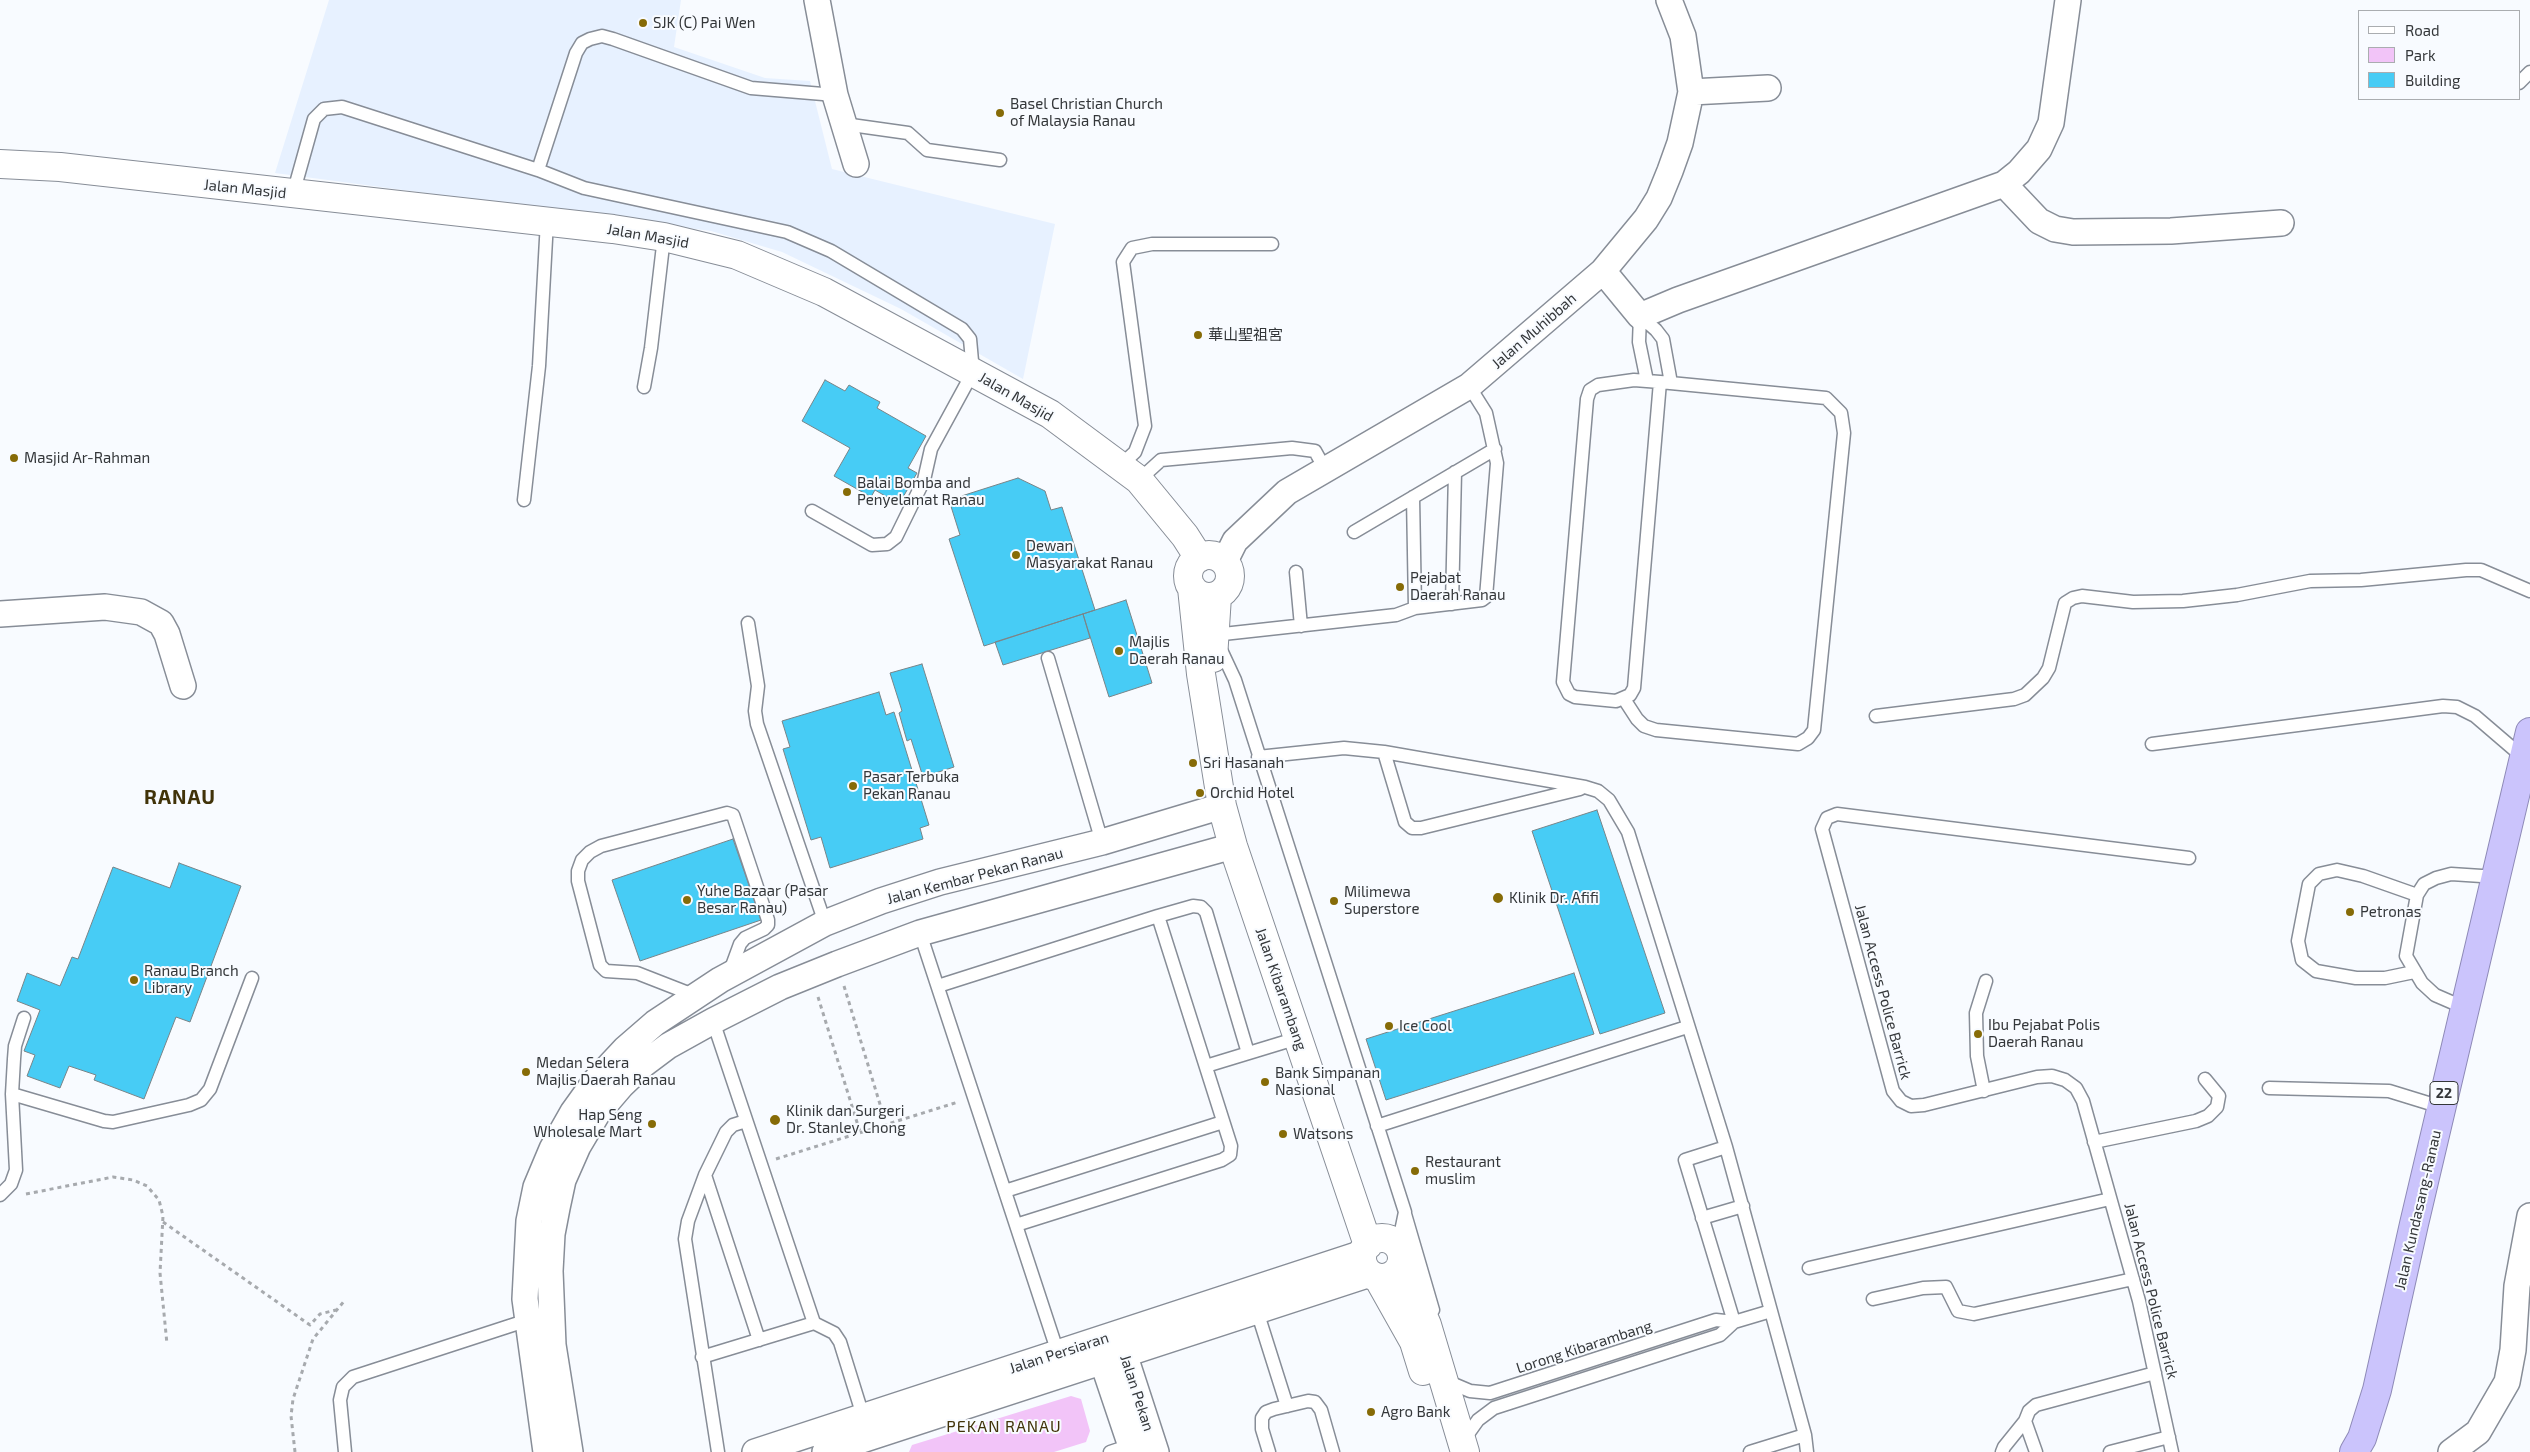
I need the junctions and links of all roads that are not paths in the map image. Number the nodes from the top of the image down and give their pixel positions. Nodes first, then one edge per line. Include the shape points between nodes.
1 (817, 0) edge
2 (1669, 0) edge
3 (2068, 0) edge
4 (2530, 72) edge
5 (2520, 82) edge
6 (1768, 88) dead end
7 (1691, 92) junction
8 (835, 94) junction
9 (844, 124) junction
10 (1000, 160) dead end
11 (0, 164) edge
12 (856, 164) dead end
13 (538, 170) junction
14 (2004, 184) junction
15 (293, 194) junction
16 (547, 221) junction
17 (2281, 223) dead end
18 (664, 237) junction
19 (1272, 244) dead end
20 (1603, 271) junction
21 (1640, 316) junction
22 (973, 372) junction
23 (1659, 382) junction
24 (1469, 386) junction
25 (644, 387) dead end
26 (1495, 449) junction
27 (1325, 469) junction
28 (1130, 472) junction
29 (1455, 472) junction
30 (1414, 497) junction
31 (524, 500) dead end
32 (812, 510) dead end
33 (1354, 532) dead end
34 (1212, 559) junction
35 (1296, 572) dead end
36 (2530, 591) edge
37 (1204, 592) junction
38 (1452, 604) junction
39 (1414, 608) junction
40 (0, 614) edge
41 (748, 623) dead end
42 (1301, 626) junction
43 (1214, 634) junction
44 (1048, 658) dead end
45 (183, 686) dead end
46 (1624, 699) junction
47 (1876, 716) dead end
48 (1211, 729) junction
49 (2530, 732) edge
50 (2152, 744) dead end
51 (1384, 752) junction
52 (1258, 757) junction
53 (2524, 758) junction
54 (1585, 787) junction
55 (1222, 806) junction
56 (1102, 842) junction
57 (1233, 846) junction
58 (2189, 858) dead end
59 (2497, 877) junction
60 (1113, 878) junction
61 (2417, 895) junction
62 (1158, 916) junction
63 (825, 923) junction
64 (920, 933) junction
65 (2414, 972) junction
66 (729, 975) junction
67 (252, 978) dead end
68 (1986, 981) dead end
69 (938, 986) junction
70 (696, 996) junction
71 (2465, 1008) junction
72 (24, 1018) dead end
73 (713, 1021) junction
74 (1687, 1027) junction
75 (1298, 1038) junction
76 (1248, 1053) junction
77 (1206, 1066) junction
78 (2205, 1078) dead end
79 (2269, 1088) dead end
80 (1984, 1091) junction
81 (12, 1094) junction
82 (2441, 1107) junction
83 (746, 1121) junction
84 (1223, 1122) junction
85 (1377, 1126) junction
86 (2094, 1142) junction
87 (1726, 1147) junction
88 (705, 1175) junction
89 (1005, 1191) junction
90 (0, 1195) edge
91 (2110, 1199) junction
92 (1743, 1206) junction
93 (1405, 1212) junction
94 (2530, 1216) edge
95 (1702, 1218) junction
96 (1016, 1225) junction
97 (1380, 1260) junction
98 (1809, 1268) dead end
99 (2133, 1279) junction
100 (1873, 1298) dead end
101 (1257, 1311) junction
102 (1771, 1311) junction
103 (528, 1320) junction
104 (1734, 1322) junction
105 (814, 1323) junction
106 (759, 1340) junction
107 (1110, 1348) junction
108 (1058, 1353) junction
109 (702, 1357) junction
110 (1440, 1368) junction
111 (2155, 1373) junction
112 (1287, 1406) junction
113 (2025, 1421) junction
114 (542, 1424) junction
115 (1805, 1435) junction
116 (860, 1437) edge
117 (2169, 1438) junction
118 (1136, 1448) edge
119 (1458, 1449) edge
120 (2130, 1450) edge
121 (345, 1452) edge
122 (536, 1452) edge
123 (546, 1452) edge
124 (570, 1452) edge
125 (718, 1452) edge
126 (755, 1452) edge
127 (825, 1452) edge
128 (1269, 1452) edge
129 (1333, 1452) edge
130 (1750, 1452) edge
131 (1807, 1452) edge
132 (2002, 1452) edge
133 (2036, 1452) edge
134 (2110, 1452) edge
135 (2172, 1452) edge
136 (2354, 1452) edge
137 (2451, 1452) edge

1 - 8 street
2 - 7 street, Jalan Muhibbah via 1683,36
3 - 14 street via 2051,123 2039,149 2020,172
4 - 5 lane
6 - 7 street
7 - 20 street, Jalan Muhibbah via 1680,143 1659,198
8 - 9 street
8 - 13 lane via 751,88 613,39 602,36 590,39 576,53
9 - 10 lane via 908,133 927,150
9 - 12 street
11 - 15 street, Jalan Masjid via 60,167
13 - 15 lane via 332,106 324,109 314,120
13 - 22 lane via 592,190 786,232 831,251 962,329 970,339
14 - 17 street via 2039,221 2055,229 2073,232 2171,231
14 - 21 street
15 - 16 street, Jalan Masjid
16 - 18 street, Jalan Masjid
16 - 31 lane via 539,366
18 - 22 street, Jalan Masjid via 737,255 816,288
18 - 25 lane via 652,348
19 - 28 lane via 1152,244 1132,248 1123,262 1145,426
20 - 21 street
20 - 24 street, Jalan Muhibbah
21 - 23 lane via 1639,342
21 - 23 lane via 1663,339
22 - 28 street, Jalan Masjid via 1050,414
22 - 32 lane via 931,449 924,480 896,537 886,544 872,545
23 - 46 lane via 1634,688
23 - 46 lane via 1634,380 1598,385 1590,390 1587,399 1563,682 1569,694 1575,697
23 - 46 lane via 1826,398 1840,413 1844,433 1814,730 1798,744 1656,730 1644,726
24 - 26 lane via 1486,413
24 - 27 street, Jalan Muhibbah
26 - 29 lane
26 - 38 lane via 1497,477 1486,597
27 - 28 lane via 1315,451 1292,448 1161,460
27 - 34 street, Jalan Muhibbah via 1287,492 1235,542
28 - 34 street, Jalan Masjid via 1185,536
29 - 30 lane
29 - 38 lane
30 - 33 lane
30 - 39 lane
34 - 37 street via 1193,562 1188,575
34 - 37 street via 1229,567 1230,580 1227,587
35 - 42 lane
36 - 47 lane via 2482,570 2466,570 2361,580 2310,581 2183,601 2133,602 2082,596 2065,603 2049,668 2025,695
37 - 43 street, Jalan Kibarambang
37 - 48 street, Jalan Kibarambang via 1201,674
38 - 39 lane
39 - 42 lane via 1396,615
40 - 45 street via 105,607 141,612 164,628 173,647
41 - 63 lane via 758,686 755,711 758,724
42 - 43 lane
43 - 48 street, Jalan Kibarambang
43 - 52 lane via 1235,680
44 - 56 lane
48 - 55 street, Jalan Kibarambang
49 - 53 highway, Jalan Kundasang-Ranau / 22
50 - 53 lane via 2443,706 2457,707 2475,716
51 - 52 lane via 1344,748
51 - 54 lane
51 - 54 lane via 1405,822 1412,828
52 - 85 lane
53 - 59 highway, Jalan Kundasang-Ranau / 22
54 - 74 lane via 1598,791 1609,800 1628,832
55 - 56 street, Jalan Kembar Pekan Ranau
55 - 57 street, Jalan Kibarambang
56 - 60 street
56 - 63 street, Jalan Kembar Pekan Ranau via 940,882
57 - 60 street
57 - 75 street, Jalan Kibarambang
58 - 80 lane, Jalan Access Police Barrick via 1837,814 1827,818 1822,829 1893,1091 1901,1101 1911,1106
59 - 61 lane via 2444,876 2424,884
59 - 71 highway, Jalan Kundasang-Ranau / 22
60 - 64 street
61 - 65 lane via 2406,956
61 - 65 lane via 2337,870 2319,874 2309,884 2298,941 2302,960 2316,972 2356,978 2385,978
62 - 69 lane
62 - 76 lane via 1193,906 1206,912
62 - 77 lane
63 - 66 street, Jalan Kembar Pekan Ranau
64 - 69 lane
64 - 73 street via 811,974
65 - 71 lane via 2436,995
66 - 70 street, Jalan Kembar Pekan Ranau
66 - 70 lane via 740,944 768,925 733,815 727,813 601,846 590,852 582,860 578,881 600,965 606,971 637,973
67 - 81 lane via 210,1089 201,1100 113,1122
68 - 80 lane via 1976,1013 1977,1056
69 - 89 lane
70 - 103 street, Jalan Kembar Pekan Ranau via 654,1023 625,1049 572,1112 552,1149 536,1187 529,1221
71 - 82 highway, Jalan Kundasang-Ranau / 22
72 - 81 lane via 15,1046
73 - 83 lane
73 - 124 street via 668,1046 621,1086 597,1114 563,1180 552,1234 550,1271 553,1345
74 - 85 lane
74 - 87 lane
75 - 76 lane
75 - 97 street, Jalan Kibarambang
76 - 77 lane
77 - 84 lane
78 - 86 lane via 2218,1096 2217,1107 2208,1116
79 - 82 lane via 2389,1091
80 - 86 lane, Jalan Access Police Barrick via 2037,1077 2052,1076 2065,1080 2076,1088 2083,1101
81 - 90 lane via 16,1170 11,1184
82 - 136 highway, Jalan Kundasang-Ranau / 22 via 2377,1390 2362,1438
83 - 88 lane via 733,1125 726,1132
83 - 105 lane
84 - 89 lane
84 - 96 lane via 1231,1146 1230,1155 1222,1160
85 - 93 lane
86 - 91 lane, Jalan Access Police Barrick
87 - 92 lane
87 - 95 lane via 1685,1160
88 - 106 lane
88 - 109 lane via 688,1221 685,1239
89 - 96 lane
91 - 98 lane
91 - 99 lane, Jalan Access Police Barrick
92 - 95 lane
92 - 102 lane
93 - 97 lane
93 - 110 lane via 1435,1316
94 - 137 street via 2517,1286 2507,1382 2478,1432
95 - 104 lane
96 - 108 lane
97 - 101 street, Jalan Persiaran
97 - 107 street, Jalan Persiaran
97 - 110 street, Jalan Kibarambang via 1427,1325
97 - 119 street, Jalan Kibarambang
99 - 100 lane via 1974,1314 1958,1312 1946,1287
99 - 111 lane, Jalan Access Police Barrick
101 - 107 street, Jalan Persiaran
101 - 112 lane
102 - 104 lane, Lorong Kibarambang
102 - 115 lane
103 - 114 street, Jalan Kembar Pekan Ranau
103 - 121 lane via 353,1377 343,1387 340,1400
104 - 110 lane, Lorong Kibarambang via 1716,1320 1490,1393 1470,1391
104 - 119 lane, Lorong Kibarambang via 1720,1334 1494,1408 1478,1420
105 - 106 lane
105 - 116 lane via 834,1333 840,1342
106 - 109 lane
107 - 108 street, Jalan Persiaran
107 - 116 street, Jalan Persiaran
107 - 118 street, Jalan Pekan
108 - 116 street, Jalan Persiaran
109 - 125 lane
110 - 119 street, Jalan Kibarambang
111 - 113 lane via 2036,1405
111 - 117 lane, Jalan Access Police Barrick
112 - 128 lane via 1266,1412 1262,1418
112 - 129 lane via 1301,1401 1314,1402 1321,1410
113 - 132 lane
113 - 133 lane
114 - 122 lane
114 - 123 street, Jalan Kembar Pekan Ranau
115 - 130 lane
115 - 131 lane
116 - 126 street, Jalan Persiaran
116 - 127 street, Jalan Persiaran
117 - 120 lane
117 - 135 lane, Jalan Access Police Barrick
120 - 134 lane

